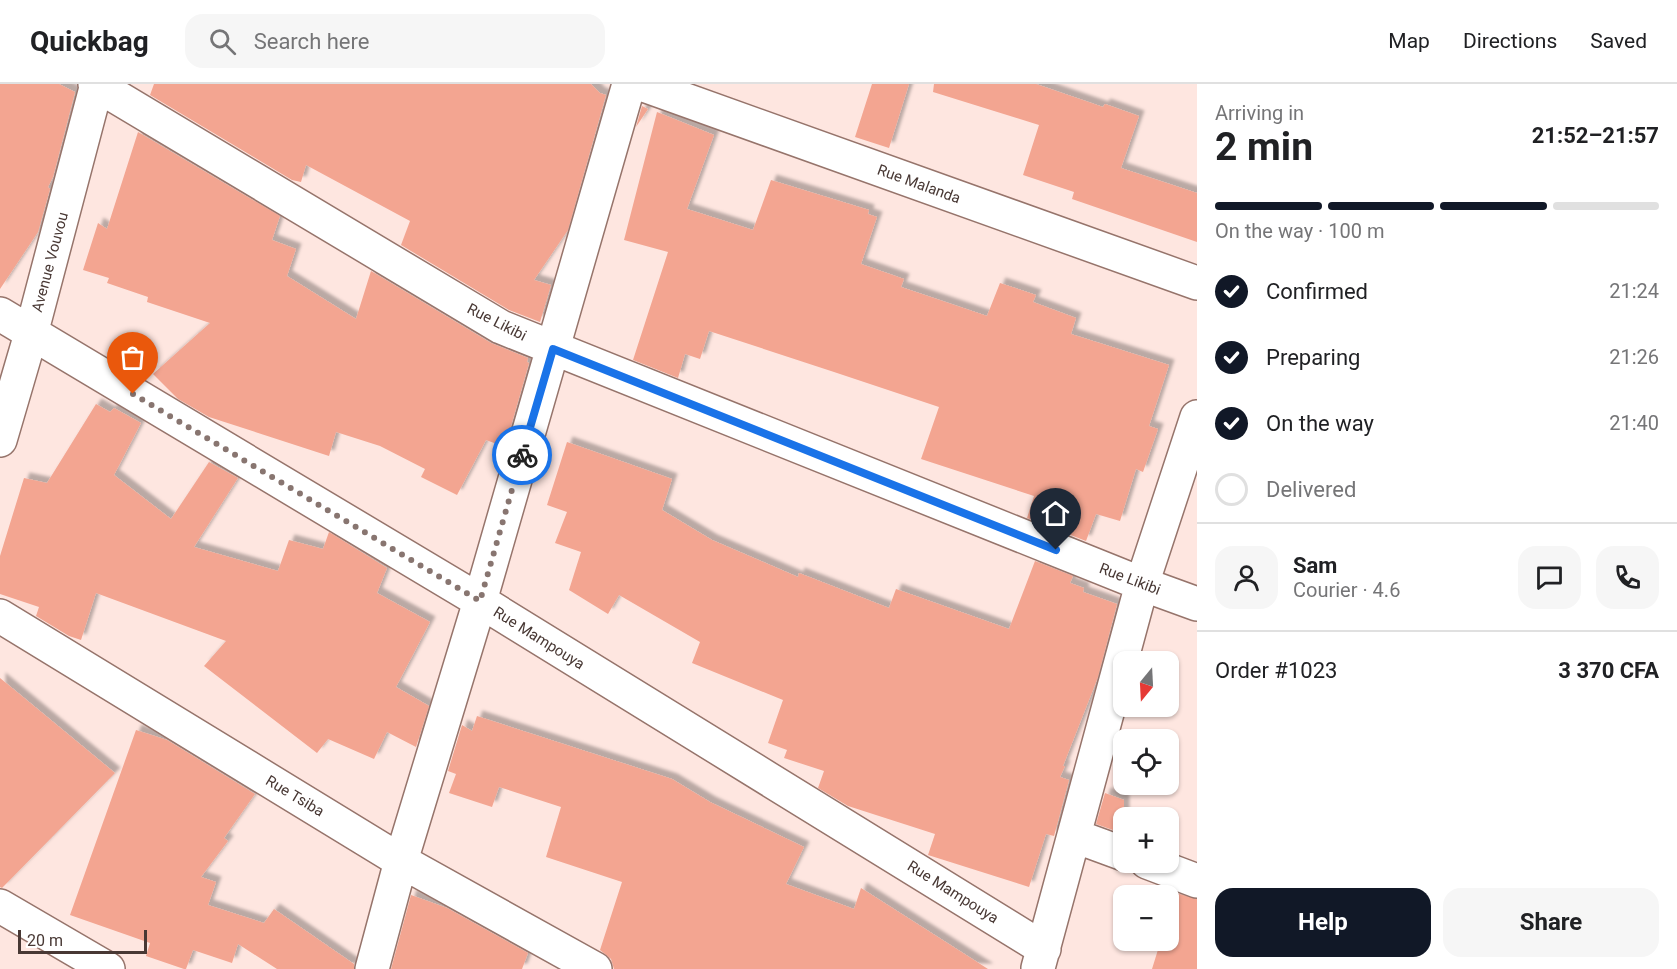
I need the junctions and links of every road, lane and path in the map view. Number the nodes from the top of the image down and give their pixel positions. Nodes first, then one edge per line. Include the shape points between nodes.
1 (96, 84) edge
2 (629, 84) edge
3 (641, 84) edge
4 (1197, 283) edge
5 (0, 314) edge
6 (31, 334) junction
7 (553, 349) junction
8 (1197, 417) edge
9 (0, 440) edge
10 (1142, 585) junction
11 (480, 601) junction
12 (1197, 604) edge
13 (0, 616) edge
14 (1075, 836) junction
15 (1113, 850) edge
16 (401, 861) junction
17 (1176, 873) edge
18 (1197, 881) edge
19 (0, 906) edge
20 (1041, 959) edge
21 (108, 969) edge
22 (372, 969) edge
23 (594, 969) edge

1 - 6 street, Avenue Vouvou
1 - 7 street, Rue Likibi via 501,327
2 - 7 street
3 - 4 street, Rue Malanda
5 - 6 street, Rue Mampouya
6 - 9 street, Avenue Vouvou
6 - 11 street, Rue Mampouya
7 - 10 street, Rue Likibi
7 - 11 street
8 - 10 street
10 - 12 street, Rue Likibi
10 - 14 street
11 - 16 street
11 - 20 street, Rue Mampouya
13 - 16 street, Rue Tsiba
14 - 15 street
14 - 20 street
16 - 22 street
16 - 23 street, Rue Tsiba
17 - 18 street
19 - 21 street

